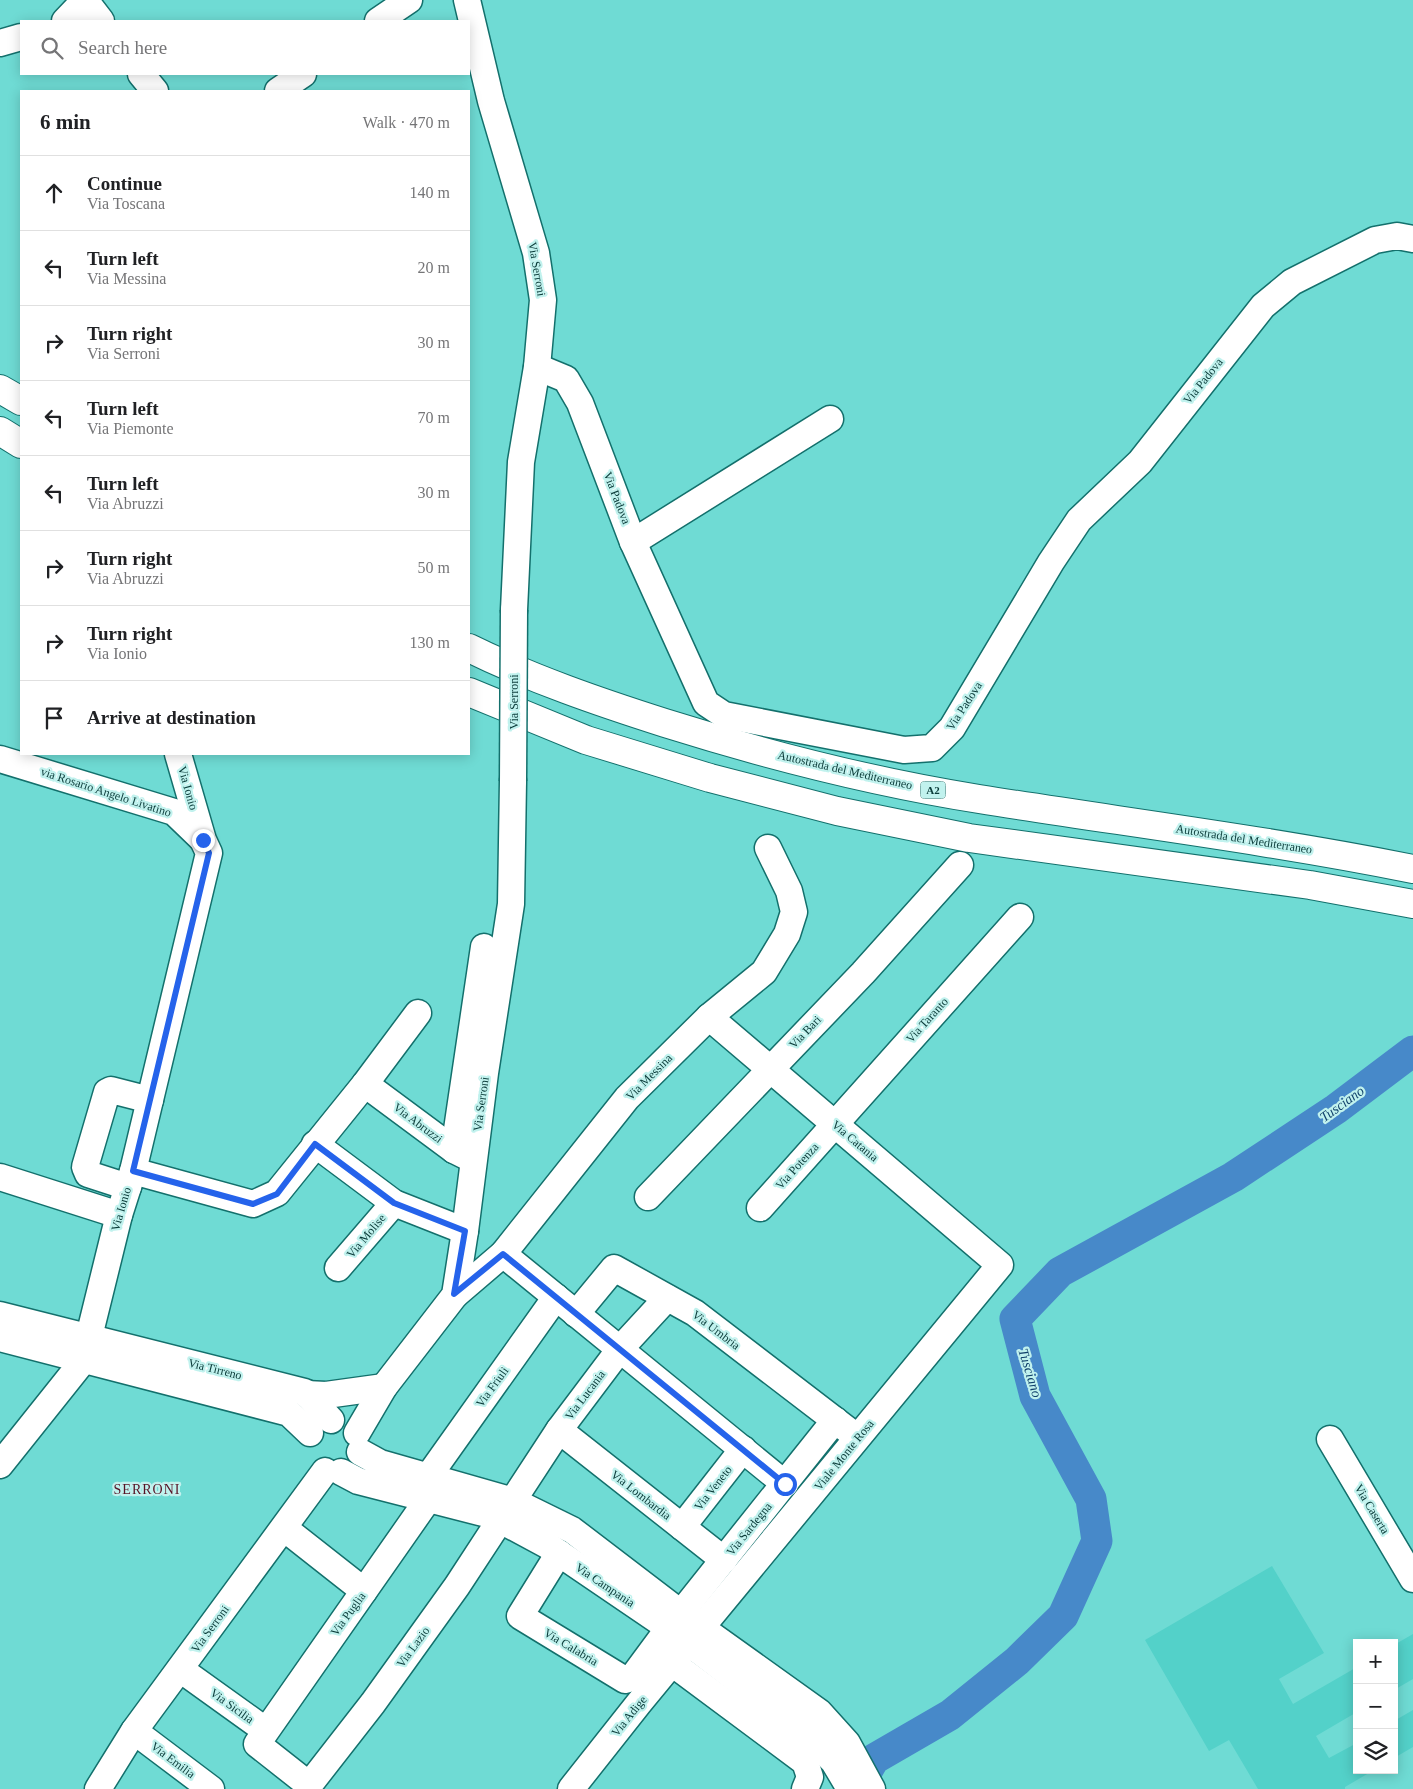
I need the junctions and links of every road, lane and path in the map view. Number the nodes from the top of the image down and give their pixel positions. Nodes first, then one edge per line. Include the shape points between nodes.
1 (85, 0) edge
2 (409, 0) edge
3 (467, 0) edge
4 (66, 20) edge
5 (100, 20) edge
6 (379, 20) edge
7 (0, 31) edge
8 (20, 35) edge
9 (20, 35) edge
10 (0, 43) edge
11 (142, 75) edge
12 (302, 75) edge
13 (154, 90) edge
14 (279, 90) edge
15 (1413, 239) edge
16 (537, 366) junction
17 (0, 389) edge
18 (20, 400) edge
19 (830, 419) dead end
20 (0, 431) edge
21 (20, 443) edge
22 (633, 542) junction
23 (470, 648) edge
24 (470, 692) edge
25 (178, 755) edge
26 (0, 759) edge
27 (203, 840) junction
28 (768, 848) dead end
29 (960, 865) dead end
30 (1413, 869) edge
31 (1413, 904) edge
32 (1020, 917) dead end
33 (484, 947) dead end
34 (418, 1013) dead end
35 (709, 1017) junction
36 (770, 1069) junction
37 (365, 1084) junction
38 (150, 1100) junction
39 (834, 1124) junction
40 (315, 1144) junction
41 (464, 1155) junction
42 (0, 1177) edge
43 (130, 1179) junction
44 (648, 1197) dead end
45 (394, 1203) junction
46 (760, 1208) dead end
47 (119, 1215) junction
48 (465, 1231) junction
49 (503, 1254) junction
50 (1000, 1265) joint
51 (338, 1268) dead end
52 (454, 1294) junction
53 (556, 1297) junction
54 (667, 1298) junction
55 (0, 1314) edge
56 (576, 1314) junction
57 (0, 1338) edge
58 (86, 1349) junction
59 (620, 1349) junction
60 (384, 1387) junction
61 (306, 1394) junction
62 (835, 1420) junction
63 (559, 1430) junction
64 (340, 1431) junction
65 (858, 1438) junction
66 (1330, 1439) dead end
67 (743, 1449) junction
68 (0, 1465) edge
69 (333, 1472) junction
70 (785, 1484) junction
71 (428, 1487) junction
72 (507, 1510) junction
73 (682, 1527) junction
74 (284, 1528) junction
75 (559, 1553) junction
76 (724, 1560) junction
77 (1413, 1579) edge
78 (364, 1591) junction
79 (682, 1635) junction
80 (180, 1669) junction
81 (265, 1730) junction
82 (134, 1731) junction
83 (841, 1753) junction
84 (308, 1787) edge
85 (98, 1789) edge
86 (211, 1789) edge
87 (571, 1789) edge
88 (805, 1789) edge
89 (850, 1789) edge
90 (872, 1789) edge

1 - 4 street
1 - 5 street
2 - 6 street
3 - 16 street, Via Serroni via 491,101 536,253 543,300
7 - 8 street
9 - 10 street
11 - 13 street
12 - 14 street
15 - 22 street, Via Padova via 1398,236 1375,240 1292,282 1263,306 1140,462 1079,520 952,728 932,748 904,750 724,716 706,703
16 - 22 street, Via Padova via 566,379 580,403
16 - 41 street, Via Serroni, bridge via 522,462 514,610 511,904
17 - 18 highway
19 - 22 street
20 - 21 highway
23 - 30 highway, Autostrada del Mediterraneo / A2 via 600,702 721,740 846,773 976,798 1314,849
24 - 31 highway via 586,740 710,778 837,811 969,838 1310,885
25 - 27 street, Via Ionio
26 - 27 street, via Rosario Angelo Livatino via 174,812
27 - 38 street, Via Ionio via 209,853
28 - 35 street, Via Messina via 791,898 794,912 787,934 764,972
29 - 36 street, Via Bari via 863,973
32 - 39 street, Via Taranto
33 - 41 street
34 - 37 street
35 - 36 street, Via Catania
35 - 49 street, Via Messina via 628,1098
36 - 39 street, Via Catania
36 - 44 street, Via Bari
37 - 40 street
37 - 41 street, Via Abruzzi
38 - 43 street, Via Ionio
38 - 43 street via 111,1090 107,1092 86,1167 88,1174
39 - 46 street, Via Potenza
39 - 50 street, Via Catania
40 - 43 street via 277,1194 253,1204
40 - 45 street
41 - 48 street, Via Serroni
42 - 47 street
43 - 47 street, Via Ionio
45 - 48 street
45 - 51 street, Via Molise
47 - 58 street, Via Ionio
48 - 52 street, Via Serroni
49 - 52 street, Via Messina
49 - 53 street
50 - 65 street, Viale Monte Rosa
52 - 60 street, Via Serroni
53 - 56 street
53 - 71 street, Via Friuli
54 - 56 street, Via Umbria via 614,1268
54 - 59 street, Via Lucania
54 - 62 street, Via Umbria via 695,1313
55 - 58 street
56 - 59 street
57 - 58 street
58 - 61 street, Via Tirreno
58 - 64 street, Via Tirreno
58 - 68 street, Via Ionio
59 - 63 street, Via Lucania
59 - 67 street
60 - 61 street, Via Tirreno via 326,1395
60 - 64 street, Via Serroni via 370,1393
61 - 64 street
62 - 65 street, Via Umbria
62 - 70 street, Via Sardegna
63 - 72 street, Via Lucania
63 - 73 street, Via Lombardia
64 - 69 street, Via Serroni via 352,1466
64 - 69 street via 307,1443 312,1461
64 - 71 street, Via Campania via 380,1463
65 - 79 street, Viale Monte Rosa
66 - 77 street, Via Caserta
67 - 70 street
67 - 73 street, Via Veneto
69 - 71 street, Via Campania via 358,1481
69 - 74 street, Via Serroni
70 - 76 street, Via Sardegna
71 - 72 street, Via Campania
71 - 78 street, Via Puglia
72 - 75 street, Via Campania
72 - 79 street, Via Campania via 572,1530
72 - 84 street, Via Lazio via 396,1672
73 - 76 street, Via Lombardia
74 - 78 street
74 - 80 street, Via Serroni
75 - 79 street, Via Campania
75 - 79 street, Via Calabria via 520,1616 625,1680 632,1678
76 - 79 street, Via Sardegna
78 - 81 street, Via Puglia
79 - 83 street, Via Campania via 805,1732
79 - 83 street, Via Campania via 820,1712
79 - 87 street, Via Adige
79 - 88 street via 805,1762 810,1777
80 - 81 street, Via Sicilia
80 - 82 street, Via Serroni
81 - 84 street, Via Sicilia via 257,1744
82 - 85 street, Via Serroni
82 - 86 street, Via Emilia
83 - 89 street
83 - 90 street

